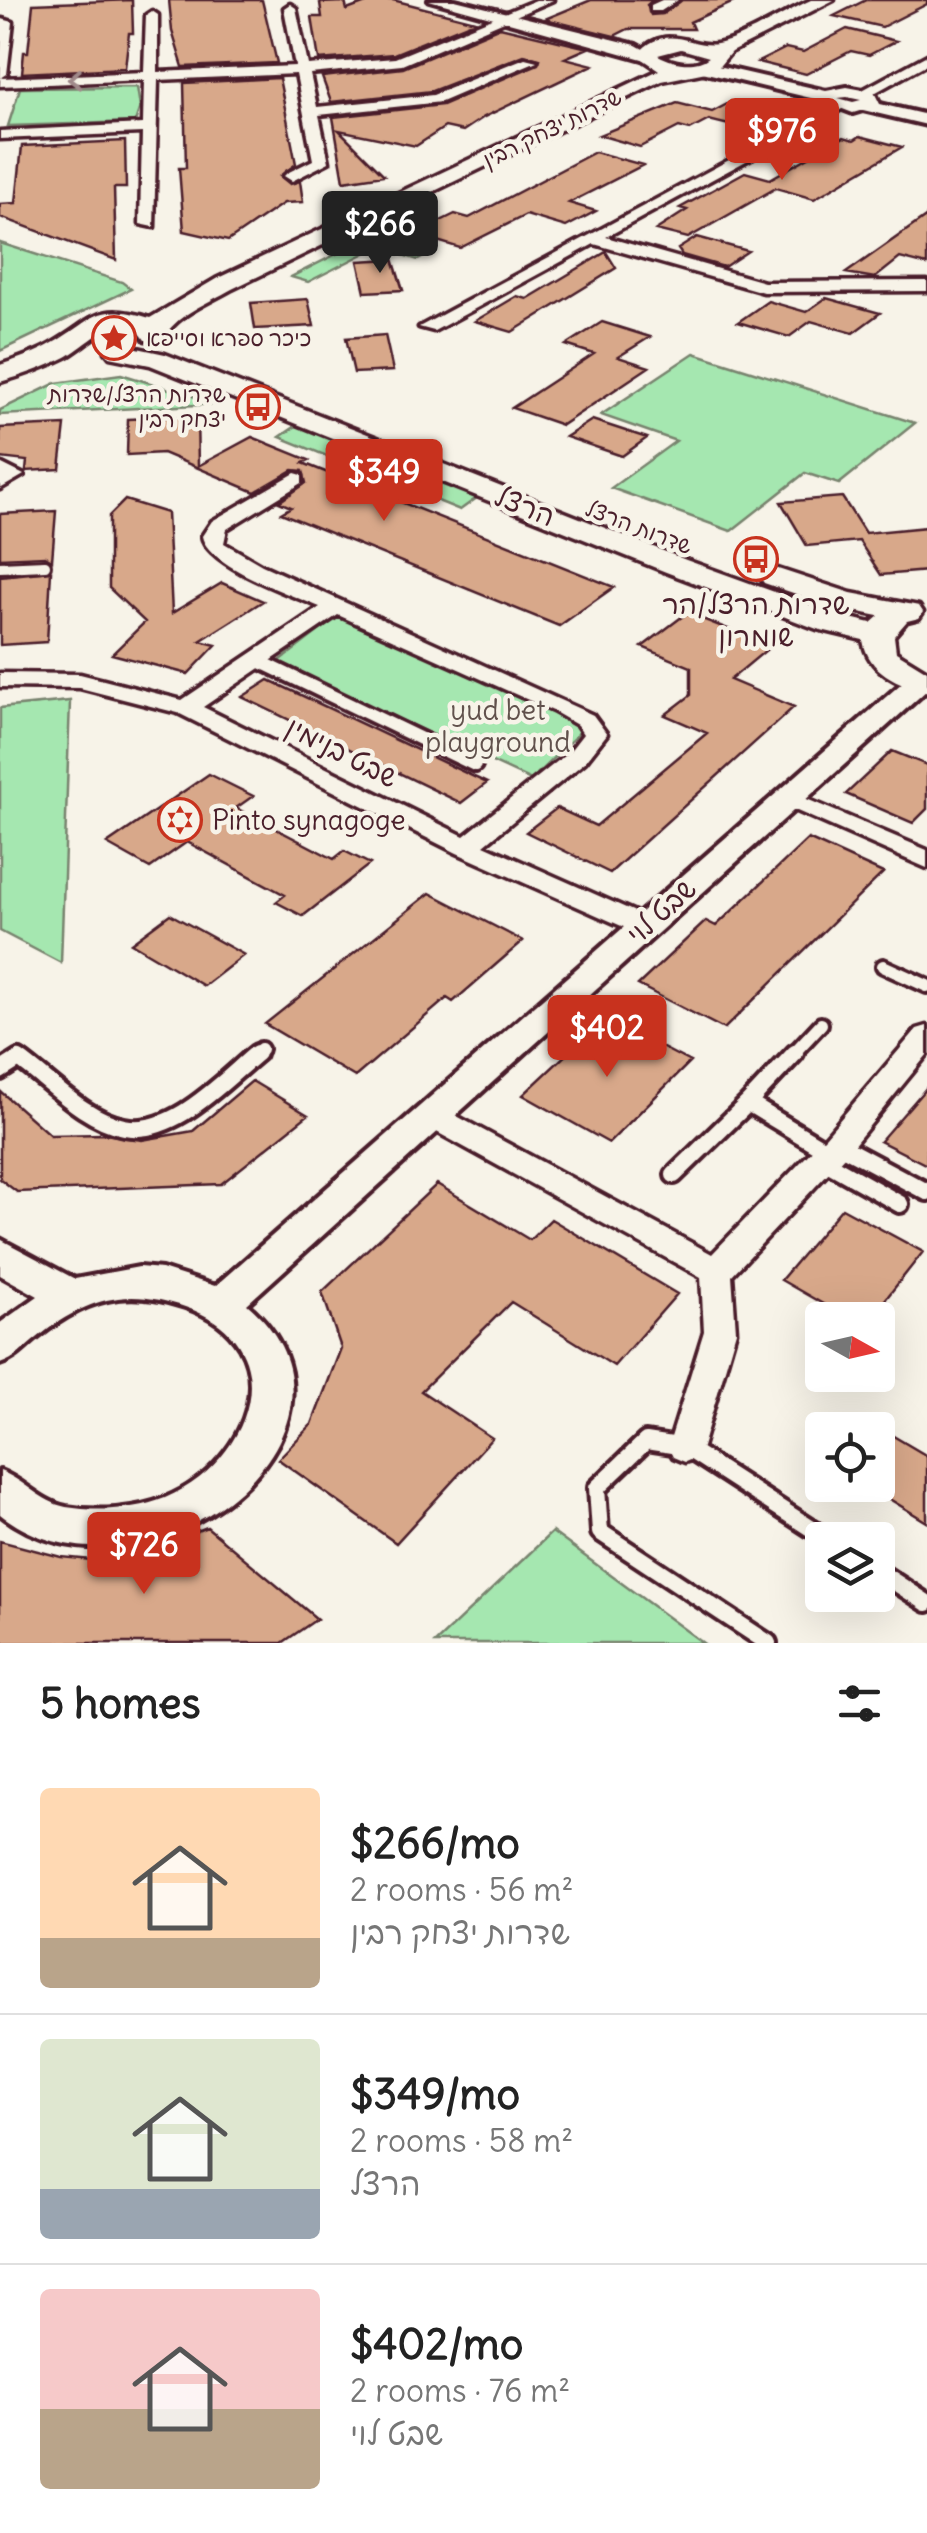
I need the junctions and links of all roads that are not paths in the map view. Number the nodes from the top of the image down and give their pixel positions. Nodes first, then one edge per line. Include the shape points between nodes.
1 (438, 0) edge
2 (478, 0) edge
3 (548, 0) edge
4 (672, 0) edge
5 (796, 0) edge
6 (824, 0) edge
7 (290, 8) dead end
8 (656, 8) dead end
9 (152, 14) dead end
10 (516, 14) junction
11 (7, 22) dead end
12 (679, 44) junction
13 (647, 57) junction
14 (927, 59) edge
15 (530, 62) dead end
16 (706, 62) junction
17 (303, 70) junction
18 (0, 74) edge
19 (150, 76) junction
20 (0, 82) edge
21 (835, 98) junction
22 (867, 100) junction
23 (312, 112) junction
24 (927, 117) edge
25 (149, 128) junction
26 (0, 135) edge
27 (292, 176) dead end
28 (148, 224) dead end
29 (594, 239) junction
30 (927, 286) edge
31 (122, 320) junction
32 (428, 327) dead end
33 (153, 332) junction
34 (80, 339) junction
35 (112, 352) junction
36 (0, 374) edge
37 (0, 390) edge
38 (0, 469) edge
39 (295, 479) dead end
40 (0, 483) edge
41 (45, 565) dead end
42 (0, 567) edge
43 (336, 606) junction
44 (918, 611) edge
45 (878, 634) junction
46 (257, 660) junction
47 (0, 680) edge
48 (924, 681) edge
49 (186, 708) junction
50 (474, 764) dead end
51 (790, 799) junction
52 (466, 847) junction
53 (927, 860) edge
54 (644, 926) junction
55 (884, 966) dead end
56 (927, 986) edge
57 (821, 1024) dead end
58 (927, 1036) edge
59 (261, 1049) dead end
60 (0, 1071) edge
61 (748, 1103) junction
62 (432, 1116) junction
63 (829, 1152) junction
64 (674, 1175) dead end
65 (927, 1192) edge
66 (900, 1204) dead end
67 (0, 1254) edge
68 (716, 1271) junction
69 (72, 1295) junction
70 (222, 1303) junction
71 (0, 1348) edge
72 (685, 1448) junction
73 (0, 1490) edge
74 (805, 1525) edge
75 (895, 1583) edge
76 (927, 1603) edge
77 (768, 1643) edge

1 - 10 street
2 - 10 street
3 - 10 street
4 - 8 street
5 - 12 main road
6 - 16 main road, שדרות יצחק רבין
7 - 17 street
9 - 19 street
10 - 12 street
10 - 13 street
10 - 17 street via 396,62
11 - 18 street
12 - 13 main road, שדרות יצחק רבין via 654,48
12 - 16 main road via 707,48
13 - 16 main road via 662,65
13 - 31 main road, שדרות יצחק רבין via 610,86
14 - 22 street
15 - 23 street via 436,99
16 - 21 street
16 - 33 main road, שדרות יצחק רבין via 655,77 224,284 172,312
17 - 19 street
17 - 23 street
19 -> 20 street
19 - 25 street
21 - 22 street
21 - 29 street
22 - 24 street
23 - 27 street via 322,162
25 - 26 street
25 - 28 street
29 - 30 street via 763,287
29 - 32 street
31 - 33 main road
31 - 34 main road via 94,324
33 - 35 main road via 147,344
33 - 44 main road, שדרות הרצל via 198,358 699,551 845,601
34 - 35 main road
34 - 36 main road
35 - 37 main road
35 - 45 main road, הרצל via 156,359 676,566
38 - 40 street via 14,475
39 - 43 street via 219,525 214,546
41 - 42 lane
43 - 46 street
43 - 52 street via 592,726 595,734 577,757
44 - 45 main road, שדרות הרצל via 894,618
45 - 48 main road via 881,655
46 - 49 street
46 - 50 lane
47 - 49 street, שבט בנימין via 80,681
48 - 51 street, שבט לוי
49 - 52 street, שבט בנימין
51 - 53 street
51 - 54 street, שבט לוי
52 - 54 street, שבט בנימין
54 - 62 street, שבט לוי
55 - 56 lane
57 - 61 lane
58 - 63 street
59 - 60 lane via 175,1116 145,1128 107,1120 19,1058
61 - 63 lane
61 - 64 lane
62 - 68 street
62 - 70 street, שבט לוי
63 - 65 lane
63 - 66 lane
63 - 68 street
67 - 69 street
68 - 72 street via 720,1331
69 - 70 street via 151,1282 189,1288
69 - 71 street via 32,1318
70 - 73 street via 250,1328 268,1359 273,1396 263,1434 241,1470 199,1504 146,1525 90,1530 38,1517
72 - 74 lane
72 - 77 lane via 646,1441 596,1488 600,1532
75 - 76 lane

